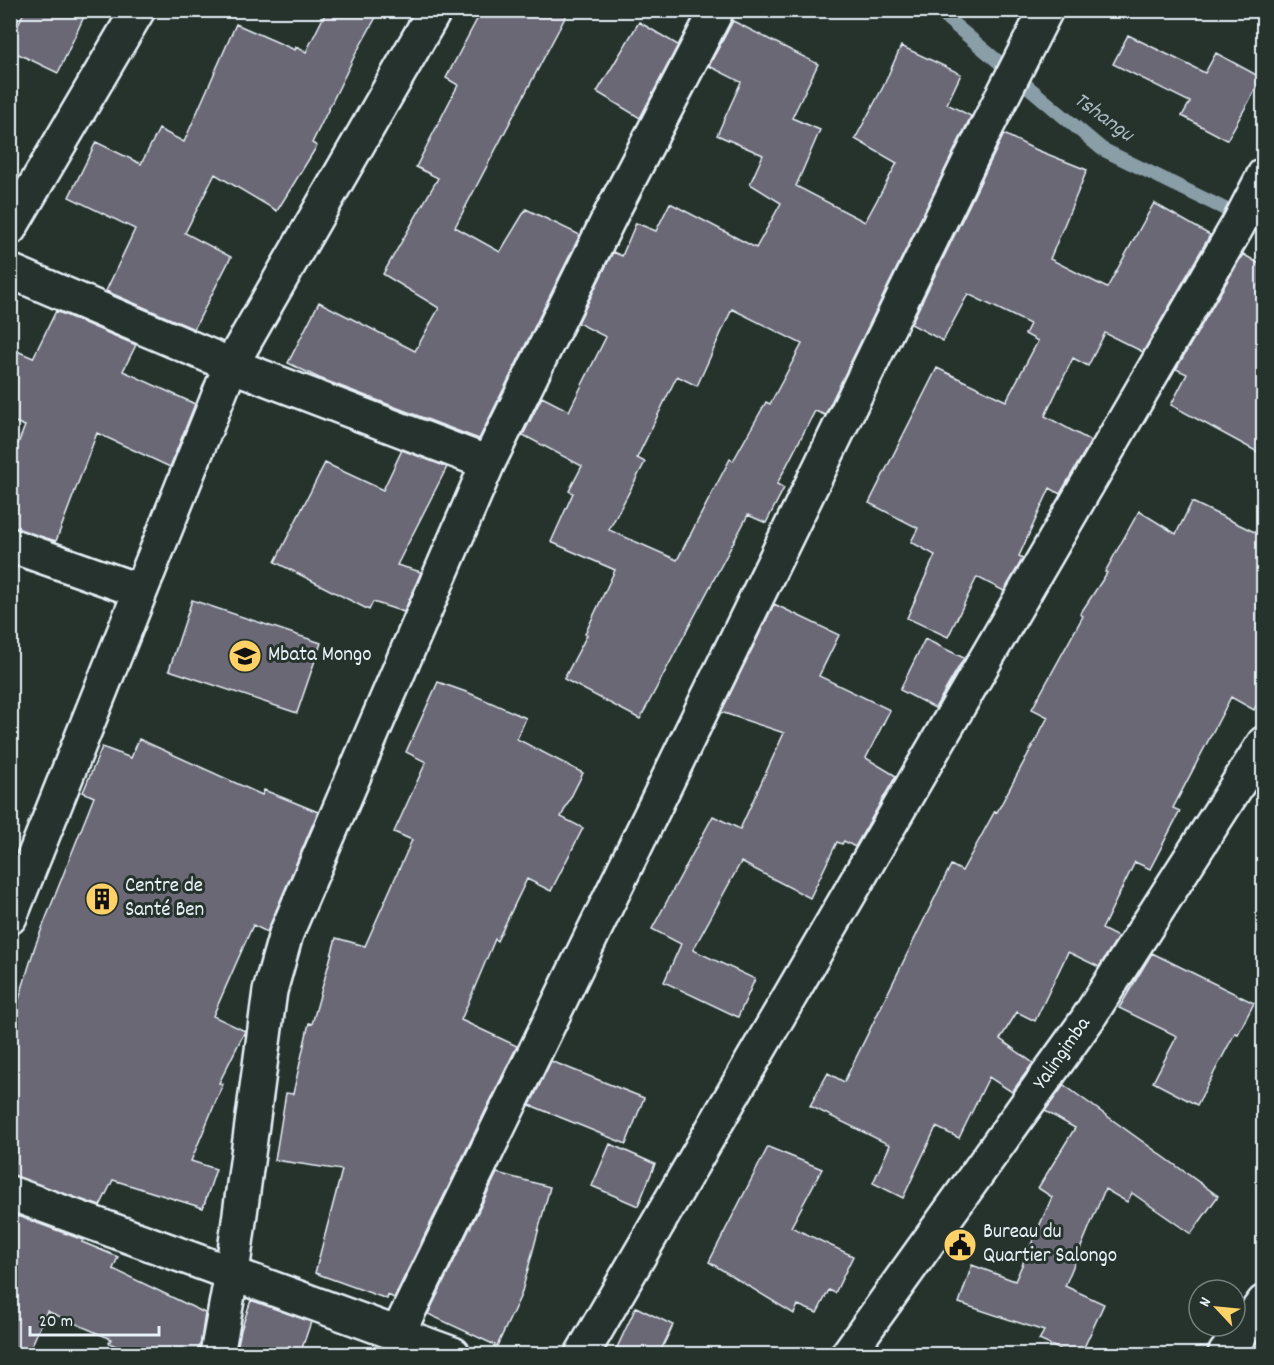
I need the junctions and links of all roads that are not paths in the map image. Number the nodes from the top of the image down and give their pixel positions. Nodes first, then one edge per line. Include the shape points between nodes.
1 (138, 10) edge
2 (435, 10) edge
3 (717, 10) edge
4 (1045, 12) edge
5 (1263, 175) edge
6 (10, 228) edge
7 (10, 271) edge
8 (231, 365) junction
9 (488, 463) junction
10 (10, 544) edge
11 (140, 591) junction
12 (1263, 743) edge
13 (10, 917) edge
14 (10, 1193) edge
15 (232, 1273) junction
16 (1263, 1302) edge
17 (397, 1335) junction
18 (217, 1354) edge
19 (451, 1354) edge
20 (582, 1354) edge
21 (848, 1354) edge
22 (1225, 1354) edge

1 - 6 street
2 - 8 street
3 - 9 street
4 - 17 street
5 - 20 street via 1243,216
7 - 8 street
8 - 9 street
8 - 11 street
9 - 15 street via 286,934 270,992
10 - 11 street
11 - 13 street
12 - 21 street, Yalingimba via 1087,1020
14 - 15 street
15 - 17 street
15 - 18 street
16 - 22 street
17 - 19 street

